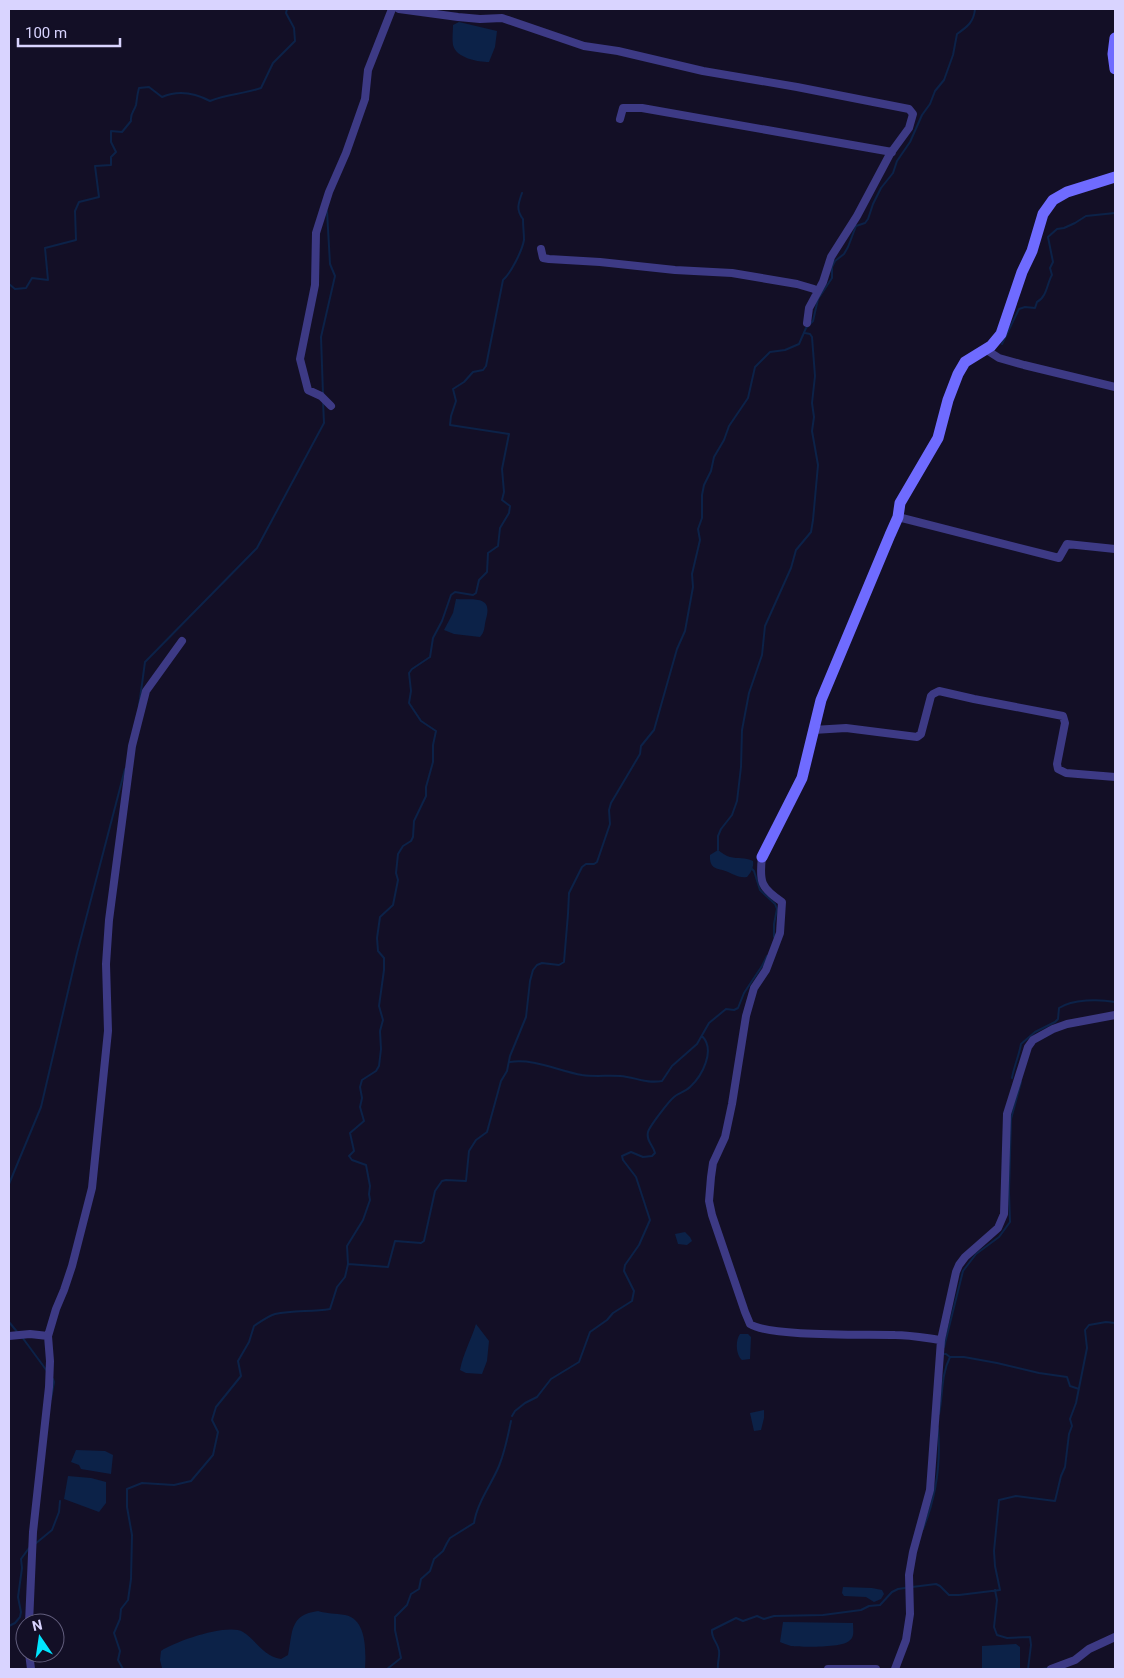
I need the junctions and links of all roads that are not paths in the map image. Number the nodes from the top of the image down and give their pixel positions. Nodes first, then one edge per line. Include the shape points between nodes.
1 (392, 9) edge
2 (399, 9) edge
3 (1115, 38) edge
4 (1115, 70) edge
5 (620, 119) dead end
6 (892, 152) junction
7 (1115, 177) edge
8 (541, 249) dead end
9 (817, 292) junction
10 (807, 323) dead end
11 (985, 349) junction
12 (1115, 387) edge
13 (331, 406) dead end
14 (898, 517) junction
15 (1115, 549) edge
16 (182, 640) dead end
17 (813, 730) junction
18 (1115, 777) edge
19 (762, 857) joint
20 (1115, 1015) edge
21 (9, 1336) edge
22 (48, 1336) junction
23 (941, 1340) junction
24 (30, 1613) edge
25 (1115, 1637) edge
26 (828, 1669) edge
27 (876, 1669) edge
28 (895, 1669) edge
29 (1051, 1669) edge

1 - 13 street via 368,70 365,99 316,233 315,285 300,359 308,390
2 - 6 street via 458,18 502,18 584,46 909,109 913,114 909,128
3 - 4 street via 1112,54
5 - 6 street via 623,108 642,108
6 - 9 street via 832,256 824,282
7 - 11 street via 1067,192 1053,200 1043,214 1001,334
8 - 9 street via 544,258 549,259 732,272 797,284
9 - 10 street via 809,308
11 - 12 street via 999,358
11 - 14 street via 965,362 958,374 938,438 900,503
14 - 15 street via 1059,558 1067,544
14 - 17 street via 821,700
16 - 22 street via 146,691 132,746 109,920 106,964 108,1030 92,1188 72,1266
17 - 18 street via 846,728 917,737 921,734 931,696 939,691 1063,716 1065,723 1058,769 1066,773
17 - 19 street via 802,778
19 - 23 street via 760,871 763,884 767,892 782,902 780,933 766,970 754,988 746,1016 732,1104 725,1137 714,1163 709,1200 750,1324 772,1331 896,1335
20 - 23 street via 1053,1029 1028,1047 1007,1114 1004,1214 998,1228 959,1265
21 - 22 street
22 - 24 street via 49,1387 33,1532
23 - 28 street via 930,1490 912,1552 910,1614 906,1640
25 - 29 street via 1075,1660
26 - 27 street

